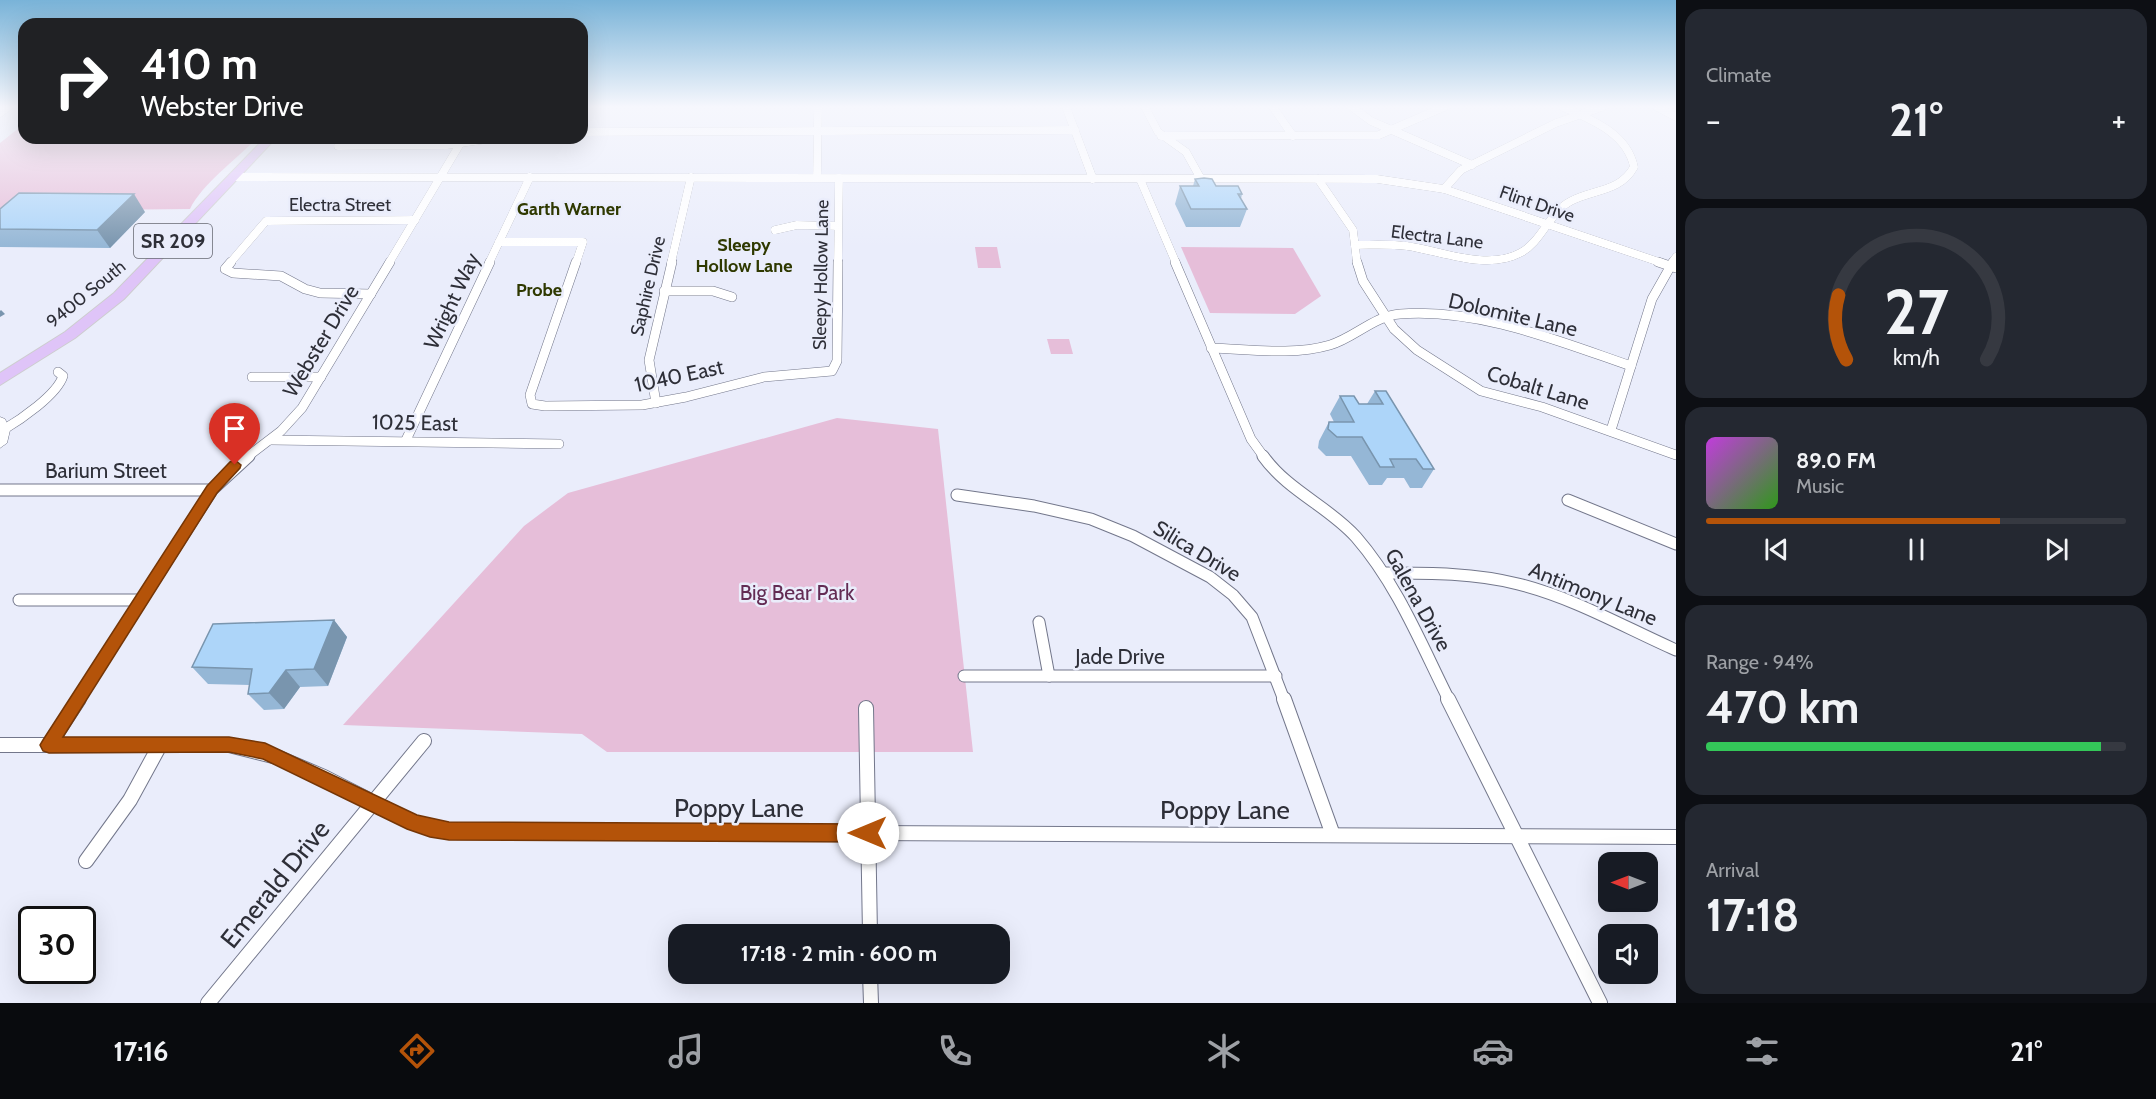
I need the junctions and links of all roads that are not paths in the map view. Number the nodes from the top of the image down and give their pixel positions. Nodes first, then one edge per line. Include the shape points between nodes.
1 (256, 154) edge
2 (454, 154) edge
3 (818, 154) edge
4 (1084, 154) edge
5 (1187, 154) edge
6 (1446, 154) edge
7 (1495, 154) edge
8 (1631, 154) edge
9 (1472, 165) junction
10 (234, 177) junction
11 (441, 177) junction
12 (530, 177) junction
13 (691, 177) junction
14 (817, 178) junction
15 (839, 178) junction
16 (1093, 179) junction
17 (1140, 179) junction
18 (1201, 179) junction
19 (1318, 179) junction
20 (1444, 189) junction
21 (415, 220) junction
22 (1546, 223) junction
23 (838, 226) junction
24 (775, 230) dead end
25 (499, 242) junction
26 (1356, 245) junction
27 (1676, 257) edge
28 (1673, 267) edge
29 (664, 291) junction
30 (371, 294) junction
31 (732, 297) dead end
32 (1386, 318) junction
33 (1211, 348) junction
34 (1631, 366) junction
35 (16, 367) junction
36 (832, 371) joint
37 (0, 372) edge
38 (58, 372) dead end
39 (252, 377) dead end
40 (321, 377) junction
41 (0, 380) edge
42 (656, 403) junction
43 (1611, 430) junction
44 (1, 432) edge
45 (271, 440) junction
46 (406, 440) junction
47 (559, 444) dead end
48 (1676, 455) edge
49 (0, 490) edge
50 (212, 490) junction
51 (957, 495) dead end
52 (1568, 500) dead end
53 (1676, 544) edge
54 (1385, 573) junction
55 (19, 600) dead end
56 (141, 600) junction
57 (1039, 621) dead end
58 (1676, 650) edge
59 (964, 676) dead end
60 (1049, 676) junction
61 (1276, 676) junction
62 (866, 708) dead end
63 (424, 741) dead end
64 (0, 745) edge
65 (49, 745) junction
66 (160, 745) junction
67 (372, 803) junction
68 (868, 833) junction
69 (1333, 835) junction
70 (1517, 836) junction
71 (1676, 837) edge
72 (86, 861) dead end
73 (870, 924) edge
74 (870, 984) edge
75 (208, 1003) edge
76 (871, 1003) edge
77 (1600, 1003) edge

1 - 10 main road, 9400 South / SR 209
2 - 11 street, Webster Drive
3 - 14 street
4 - 16 street
5 - 18 street
6 - 9 street
7 - 9 street
8 - 22 street, Electra Lane via 1634,167 1628,178 1569,202
9 - 20 street via 1453,177
10 - 11 street, Flint Drive
10 - 35 main road, 9400 South / SR 209 via 119,296 70,334
11 - 12 street, Flint Drive
11 - 21 street, Webster Drive
12 - 13 street, Flint Drive
12 - 25 street, Wright Way
13 - 14 street, Flint Drive
13 - 29 street, Saphire Drive
14 - 15 street, Flint Drive
15 - 16 street, Flint Drive
15 - 23 street, Sleepy Hollow Lane
16 - 17 street, Flint Drive
17 - 18 street, Flint Drive
17 - 33 street, Galena Drive
18 - 19 street, Flint Drive
19 - 20 street, Flint Drive via 1393,180
19 - 26 street, Cobalt Lane via 1353,230
20 - 22 street, Flint Drive
21 - 30 street, Webster Drive
21 - 30 street, Electra Street via 266,221 225,269 281,276 320,293
22 - 26 street, Electra Lane via 1527,248 1502,258 1477,258 1403,246
22 - 28 street, Flint Drive
23 - 24 street via 796,225
23 - 36 street, Sleepy Hollow Lane via 837,354
25 - 42 street, 1040 East via 583,242 530,395 532,404
25 - 46 street, Wright Way
26 - 32 street, Cobalt Lane via 1359,272
27 - 28 street
28 - 34 street via 1652,299
29 - 31 street via 713,291
29 - 42 street, Saphire Drive via 649,360
30 - 40 street, Webster Drive
32 - 33 street, Dolomite Lane via 1321,347
32 - 34 street, Dolomite Lane via 1429,314 1469,319 1556,341
32 - 43 street, Cobalt Lane via 1417,350 1481,391
33 - 54 street, Galena Drive via 1260,455 1295,491 1354,535
34 - 43 street
35 - 37 main road, 9400 South / SR 209
35 - 41 main road, 9400 South / SR 209
36 - 42 street, 1040 East via 764,377
38 - 44 street via 62,380 37,407
39 - 40 street
40 - 45 street, Webster Drive via 294,419
43 - 48 street, Cobalt Lane
45 - 46 street, 1025 East
45 - 50 street, Webster Drive via 235,465
46 - 47 street, 1025 East
49 - 50 street, Barium Street
50 - 56 street, Webster Drive
51 - 61 street, Silica Drive via 1040,507 1094,521 1206,573 1248,610
52 - 53 street
54 - 58 street, Antimony Lane via 1470,575 1521,584
54 - 70 street, Galena Drive
55 - 56 street
56 - 65 street, Webster Drive
57 - 60 street
59 - 60 street, Jade Drive
60 - 61 street, Jade Drive
61 - 69 street, Silica Drive
62 - 68 street
63 - 67 street, Emerald Drive
64 - 65 street, Poppy Lane
65 - 66 street, Poppy Lane
66 - 67 street, Poppy Lane via 229,745 265,751
66 - 72 street via 130,800
67 - 68 street, Poppy Lane via 414,823 449,831
67 - 75 street, Emerald Drive
68 - 69 street, Poppy Lane
68 - 73 street
69 - 70 street, Poppy Lane
70 - 71 street, Poppy Lane
70 - 77 street, Galena Drive
74 - 76 street

